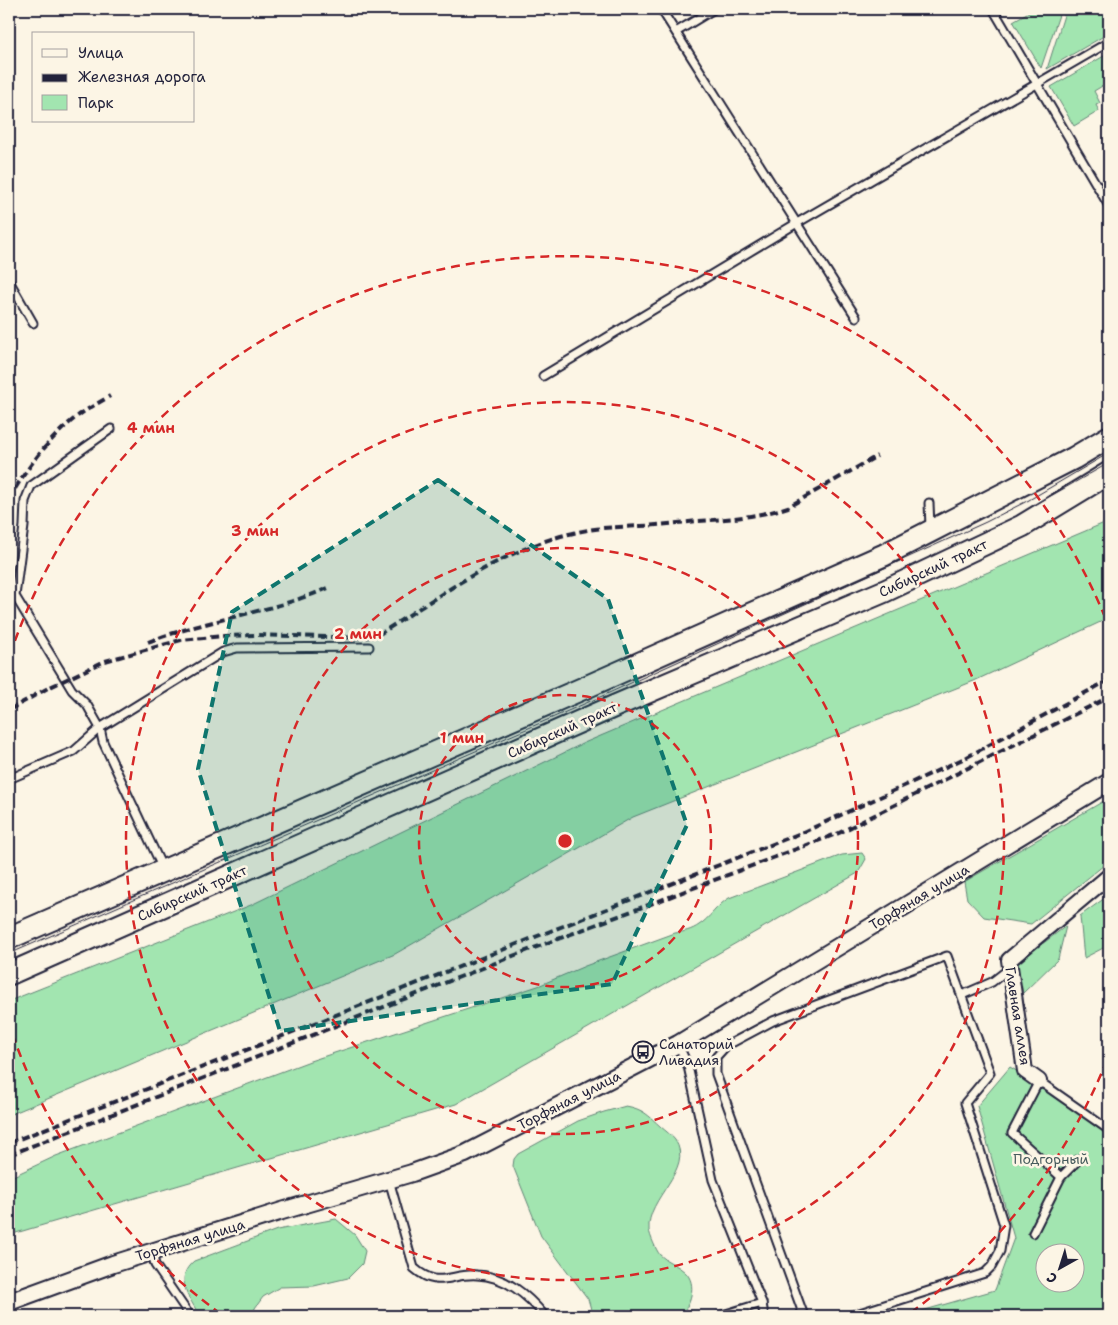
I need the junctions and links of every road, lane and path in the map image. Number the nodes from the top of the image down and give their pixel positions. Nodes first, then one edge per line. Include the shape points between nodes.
1 (661, 9) edge
2 (714, 9) edge
3 (992, 9) edge
4 (676, 32) junction
5 (1109, 42) edge
6 (1037, 85) junction
7 (1109, 206) edge
8 (797, 224) junction
9 (9, 281) edge
10 (12, 295) edge
11 (856, 317) dead end
12 (33, 323) dead end
13 (542, 376) dead end
14 (111, 429) dead end
15 (1109, 437) edge
16 (1109, 473) edge
17 (928, 503) dead end
18 (931, 531) junction
19 (369, 648) dead end
20 (100, 728) junction
21 (9, 779) edge
22 (1109, 782) edge
23 (164, 871) junction
24 (1109, 876) edge
25 (9, 938) edge
26 (1010, 968) junction
27 (9, 974) edge
28 (962, 995) junction
29 (678, 1044) junction
30 (1039, 1081) junction
31 (1109, 1130) edge
32 (1079, 1159) dead end
33 (1061, 1177) junction
34 (389, 1180) junction
35 (1033, 1233) dead end
36 (152, 1252) junction
37 (9, 1302) edge
38 (762, 1303) junction
39 (190, 1316) edge
40 (545, 1316) edge
41 (719, 1316) edge
42 (764, 1316) edge
43 (804, 1316) edge
44 (850, 1316) edge

1 - 4 lane
2 - 4 lane
3 - 6 lane
4 - 8 lane
5 - 6 lane
6 - 7 lane
6 - 8 lane
8 - 11 lane
8 - 13 lane
9 - 10 lane
10 - 12 lane
14 - 20 lane via 31,486 25,501 15,596 72,690 87,705
15 - 18 main road
16 - 27 main road, Сибирский тракт via 1022,526 885,591 615,706
17 - 18 lane
18 - 23 main road via 884,555
19 - 20 lane via 237,648 223,652
20 - 21 lane via 74,750
20 - 23 lane via 103,742
22 - 29 street, Торфяная улица
23 - 25 main road
24 - 26 street, Главная аллея via 1009,960
26 - 28 lane via 992,982
26 - 30 street, Главная аллея via 1025,1071
28 - 43 lane via 947,956 773,1021 726,1046 716,1057 716,1074
28 - 44 lane via 990,1073 965,1103 1004,1225 1000,1251 985,1273
29 - 34 street, Торфяная улица via 465,1154
29 - 38 lane via 688,1066 713,1180
30 - 31 lane, Главная аллея
30 - 33 lane via 1012,1133
32 - 33 lane
33 - 35 lane
34 - 36 street, Торфяная улица
34 - 40 lane via 414,1268 422,1275 436,1280 475,1274 495,1277 516,1288
36 - 37 street, Торфяная улица
36 - 39 lane via 155,1266
38 - 41 lane
38 - 42 lane

